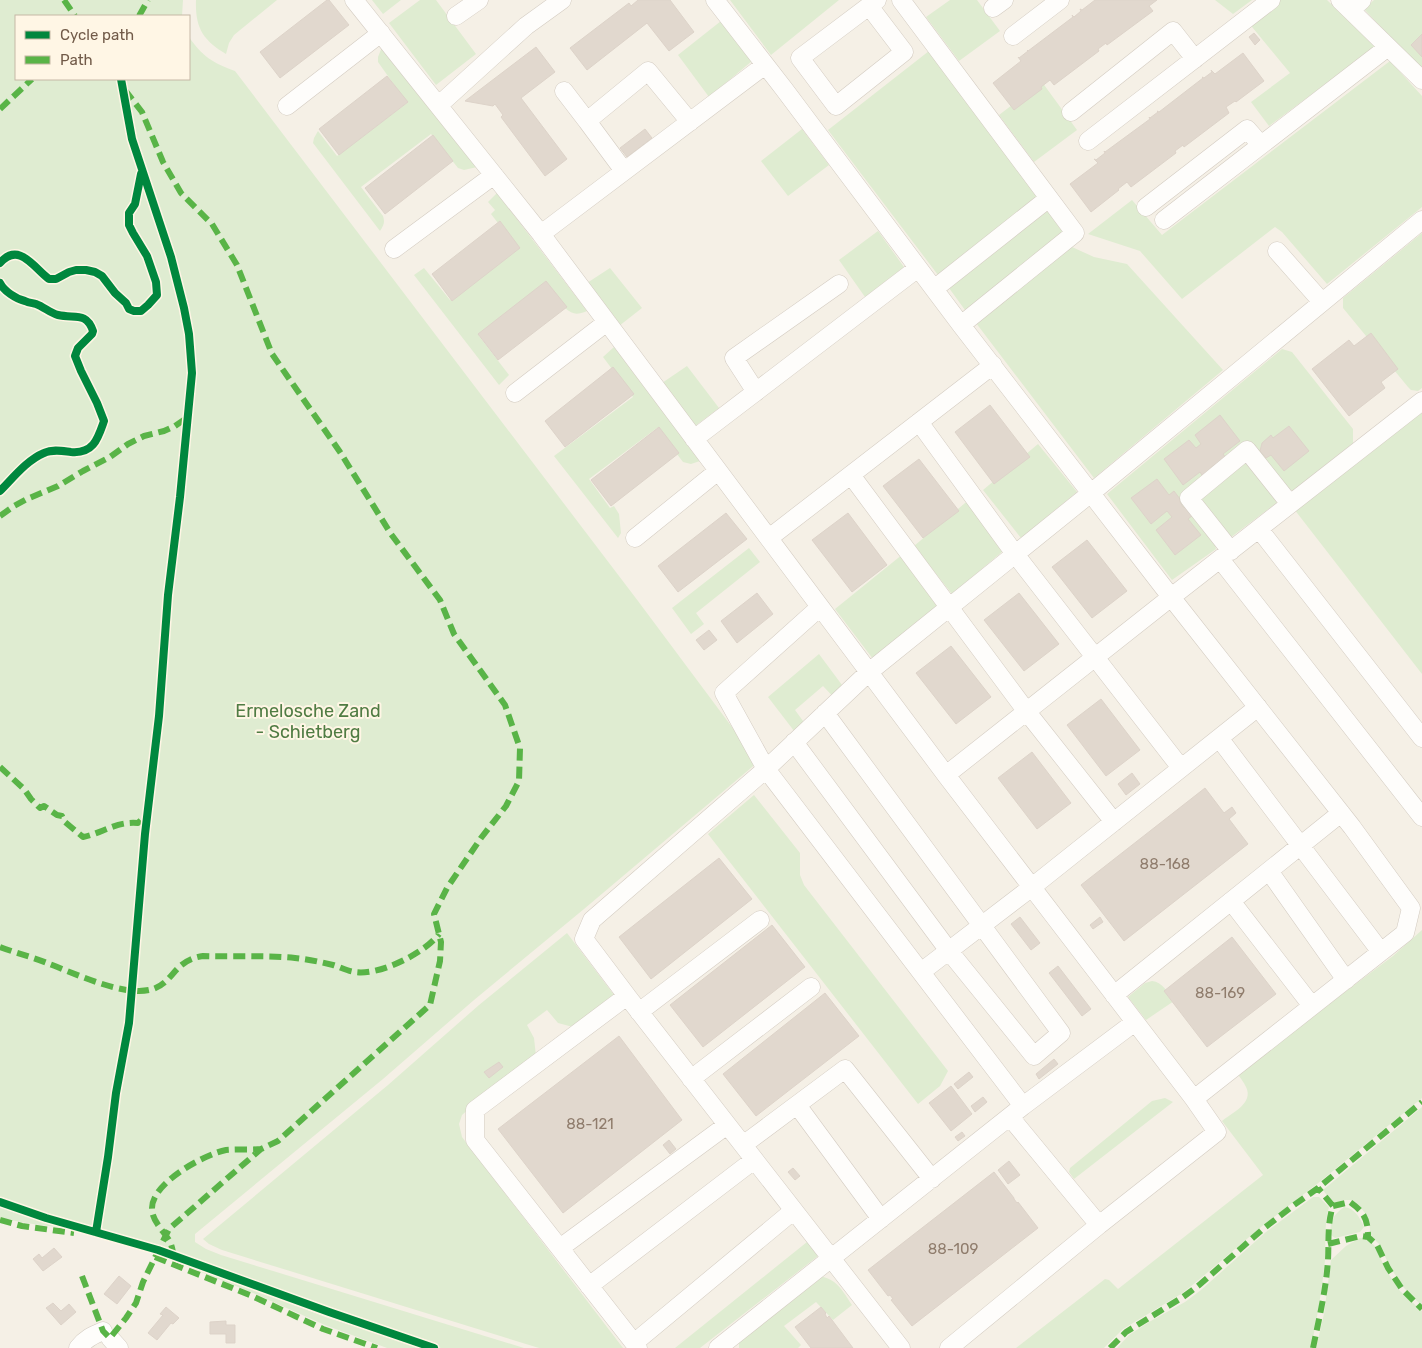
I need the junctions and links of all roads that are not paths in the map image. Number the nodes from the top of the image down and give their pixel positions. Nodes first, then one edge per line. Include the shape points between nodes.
1 (354, 0) edge
2 (478, 0) edge
3 (715, 0) edge
4 (901, 0) edge
5 (1060, 0) edge
6 (1271, 0) edge
7 (556, 2) edge
8 (873, 3) edge
9 (1351, 3) edge
10 (456, 16) dead end
11 (381, 33) junction
12 (1013, 36) dead end
13 (1388, 47) junction
14 (1195, 58) junction
15 (765, 64) junction
16 (1422, 80) edge
17 (564, 91) dead end
18 (438, 105) junction
19 (287, 106) dead end
20 (1071, 112) dead end
21 (586, 121) junction
22 (690, 122) junction
23 (1088, 141) dead end
24 (1261, 145) junction
25 (624, 172) junction
26 (494, 175) junction
27 (1049, 198) junction
28 (1146, 207) dead end
29 (1164, 220) dead end
30 (1422, 220) edge
31 (542, 234) junction
32 (394, 249) dead end
33 (1277, 251) dead end
34 (918, 268) junction
35 (839, 284) dead end
36 (934, 289) junction
37 (1322, 302) junction
38 (607, 322) junction
39 (961, 325) junction
40 (993, 365) junction
41 (756, 392) junction
42 (515, 393) dead end
43 (1422, 401) edge
44 (919, 422) junction
45 (694, 439) junction
46 (718, 471) junction
47 (851, 475) junction
48 (1091, 492) junction
49 (1290, 504) junction
50 (1259, 529) junction
51 (635, 538) dead end
52 (769, 538) junction
53 (1015, 554) junction
54 (1226, 555) junction
55 (1171, 597) junction
56 (820, 607) junction
57 (949, 608) junction
58 (1095, 658) junction
59 (869, 672) junction
60 (1258, 708) junction
61 (1027, 712) junction
62 (825, 713) junction
63 (1219, 738) junction
64 (1422, 738) edge
65 (794, 742) junction
66 (1182, 768) junction
67 (766, 769) junction
68 (946, 776) junction
69 (1341, 814) junction
70 (1422, 817) edge
71 (1114, 822) junction
72 (1301, 845) junction
73 (1269, 871) junction
74 (1032, 887) junction
75 (1231, 901) junction
76 (1417, 904) edge
77 (760, 920) dead end
78 (982, 926) junction
79 (949, 951) junction
80 (1381, 952) junction
81 (921, 972) junction
82 (1346, 980) junction
83 (811, 987) dead end
84 (1114, 995) junction
85 (627, 996) junction
86 (1312, 1006) junction
87 (639, 1012) junction
88 (1135, 1022) junction
89 (692, 1080) junction
90 (1194, 1099) junction
91 (798, 1104) junction
92 (1016, 1111) junction
93 (727, 1125) junction
94 (743, 1146) junction
95 (754, 1160) junction
96 (932, 1179) junction
97 (793, 1210) junction
98 (881, 1220) junction
99 (1099, 1225) junction
100 (560, 1248) junction
101 (831, 1259) junction
102 (589, 1286) junction
103 (111, 1339) edge
104 (636, 1345) edge
105 (720, 1347) edge
106 (78, 1348) edge
107 (901, 1348) edge
108 (949, 1348) edge

1 - 11 lane
2 - 10 lane
3 - 15 lane
4 - 27 lane
5 - 12 lane
6 - 14 lane
7 - 18 lane
8 - 8 lane via 800,58 836,106 904,52
9 - 13 lane
11 - 18 lane
11 - 19 lane
13 - 16 lane
13 - 24 lane
14 - 20 lane via 1173,31
14 - 23 lane
15 - 22 lane
15 - 34 lane
17 - 21 lane
18 - 26 lane
21 - 22 lane via 648,71
21 - 25 lane
22 - 25 lane
24 - 28 lane via 1247,129
24 - 29 lane
25 - 31 lane
26 - 31 lane
26 - 32 lane
27 - 36 lane
27 - 39 lane via 1075,232
30 - 37 lane
31 - 38 lane
33 - 37 lane
34 - 36 lane
34 - 41 lane
35 - 41 lane via 734,358
36 - 39 lane
37 - 48 lane
38 - 42 lane
38 - 45 lane
39 - 40 lane
40 - 44 lane
40 - 48 lane
41 - 45 lane
43 - 49 lane
44 - 47 lane
44 - 53 lane
45 - 46 lane
46 - 51 lane
46 - 52 lane
47 - 52 lane
47 - 57 lane
48 - 53 lane
48 - 55 lane
49 - 50 lane
49 - 54 lane via 1247,450 1189,498
50 - 54 lane
50 - 64 lane
52 - 56 lane
53 - 57 lane
53 - 58 lane
54 - 55 lane
54 - 70 lane
55 - 58 lane
55 - 60 lane
56 - 59 lane
56 - 67 lane via 724,693
57 - 59 lane
57 - 61 lane
58 - 61 lane
58 - 66 lane
59 - 62 lane
59 - 68 lane
60 - 63 lane
60 - 69 lane
61 - 68 lane
61 - 71 lane
62 - 65 lane
62 - 78 lane
63 - 66 lane
63 - 72 lane
65 - 67 lane
65 - 79 lane
66 - 71 lane
67 - 81 lane
67 - 85 lane via 592,920 584,939
68 - 74 lane
69 - 72 lane
69 - 76 lane
71 - 74 lane
72 - 73 lane
72 - 80 lane
73 - 75 lane
73 - 82 lane
74 - 78 lane
74 - 84 lane
75 - 84 lane
75 - 86 lane
76 - 80 lane via 1405,933
77 - 87 lane
78 - 79 lane
78 - 79 lane via 1061,1033 1034,1056
79 - 81 lane
80 - 82 lane
81 - 92 lane
82 - 86 lane
83 - 89 lane
84 - 88 lane
85 - 87 lane
85 - 100 lane via 475,1110 475,1140
86 - 90 lane
87 - 89 lane
88 - 90 lane
88 - 92 lane
89 - 93 lane
90 - 99 lane via 1217,1132
91 - 94 lane
91 - 96 lane via 845,1069
91 - 98 lane
92 - 96 lane
92 - 99 lane
93 - 94 lane
93 - 100 lane
94 - 95 lane
95 - 97 lane
95 - 102 lane
96 - 98 lane
97 - 101 lane
97 - 104 lane
98 - 101 lane
99 - 108 lane
100 - 102 lane
101 - 105 lane
101 - 107 lane
102 - 104 lane
103 - 106 lane via 94,1334

